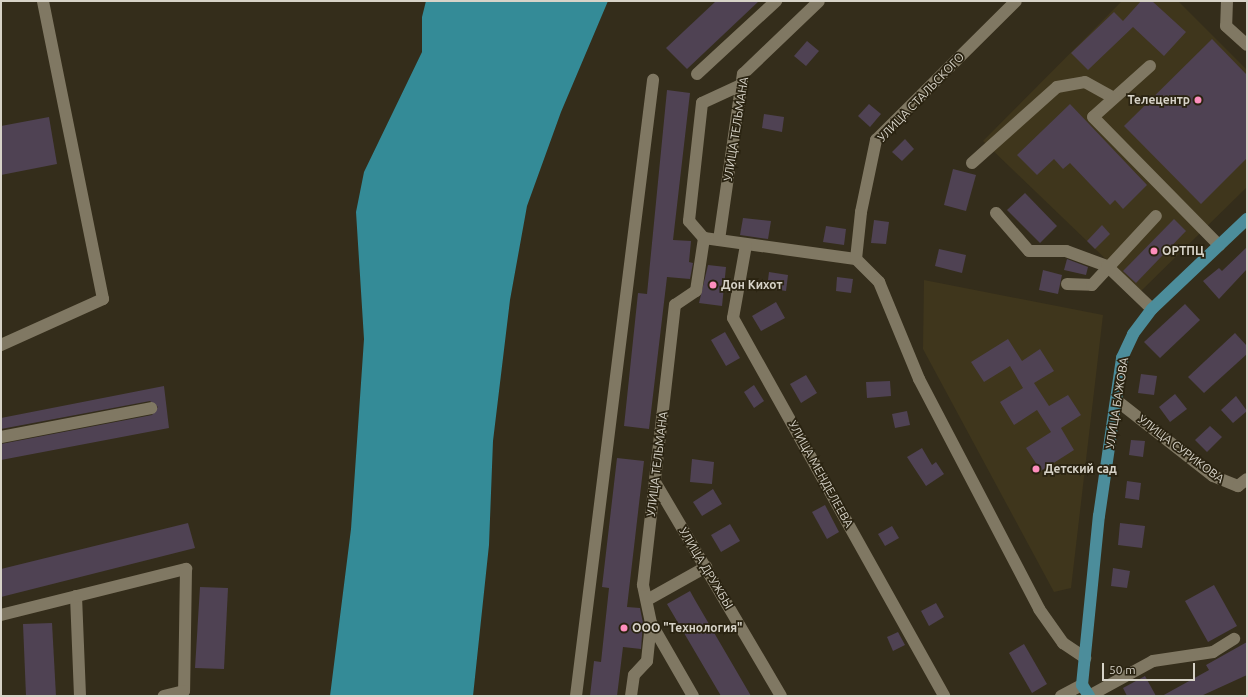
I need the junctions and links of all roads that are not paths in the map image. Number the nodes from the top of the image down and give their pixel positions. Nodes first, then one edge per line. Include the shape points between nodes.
1 (43, 1) edge
2 (776, 1) edge
3 (820, 1) edge
4 (1016, 1) edge
5 (1227, 1) edge
6 (1247, 45) edge
7 (1150, 66) dead end
8 (697, 74) dead end
9 (653, 80) dead end
10 (742, 85) junction
11 (1114, 98) junction
12 (972, 163) dead end
13 (996, 213) dead end
14 (1156, 216) dead end
15 (1247, 219) edge
16 (704, 238) junction
17 (719, 240) junction
18 (746, 245) junction
19 (1219, 245) junction
20 (856, 259) junction
21 (1107, 266) junction
22 (1067, 284) dead end
23 (1152, 309) junction
24 (1, 345) edge
25 (1116, 400) junction
26 (151, 408) dead end
27 (1, 437) edge
28 (1247, 479) edge
29 (655, 482) junction
30 (706, 567) junction
31 (76, 596) junction
32 (647, 600) junction
33 (1, 615) edge
34 (651, 623) junction
35 (1234, 639) dead end
36 (1085, 658) junction
37 (1082, 685) junction
38 (80, 696) edge
39 (164, 696) edge
40 (576, 696) edge
41 (631, 696) edge
42 (694, 696) edge
43 (781, 696) edge
44 (944, 696) edge
45 (1061, 696) edge
46 (1089, 696) edge

1 - 24 street via 103,299
2 - 8 street
3 - 10 street, УЛИЦА ТЕЛЬМАНА via 743,74
4 - 20 street, УЛИЦА СТАЛЬСКОГО via 876,140 860,212
5 - 6 street via 1226,26
7 - 11 street
9 - 40 street
10 - 16 street via 702,103 689,221
10 - 17 street, УЛИЦА ТЕЛЬМАНА
11 - 12 street via 1085,82 1057,87
11 - 19 street via 1093,117
13 - 21 street via 1029,251 1066,252
14 - 21 street
15 - 19 main road, УЛИЦА БАЖОВА
16 - 17 street
16 - 29 street, УЛИЦА ТЕЛЬМАНА via 696,291 675,305
17 - 18 street
18 - 20 street
18 - 44 street, УЛИЦА МЕНДЕЛЕЕВА via 733,318
19 - 23 main road, УЛИЦА БАЖОВА
20 - 36 street via 879,282 919,379 1039,609 1063,643
21 - 22 street via 1092,285
21 - 23 street
23 - 25 main road, УЛИЦА БАЖОВА via 1133,334 1122,358
25 - 28 street, УЛИЦА СУРИКОВА via 1213,476 1238,486
25 - 36 main road, УЛИЦА БАЖОВА
26 - 27 street
29 - 30 street, УЛИЦА ДРУЖБЫ
29 - 32 street, УЛИЦА ТЕЛЬМАНА via 643,585
30 - 32 street
30 - 43 street, УЛИЦА ДРУЖБЫ
31 - 33 street
31 - 38 street
31 - 39 street via 186,569 184,690
32 - 34 street, УЛИЦА ТЕЛЬМАНА
34 - 41 street, УЛИЦА ТЕЛЬМАНА via 647,661 634,675
34 - 42 street
35 - 46 street via 1212,652 1153,661
36 - 37 main road, УЛИЦА БАЖОВА
37 - 45 street
37 - 46 main road

